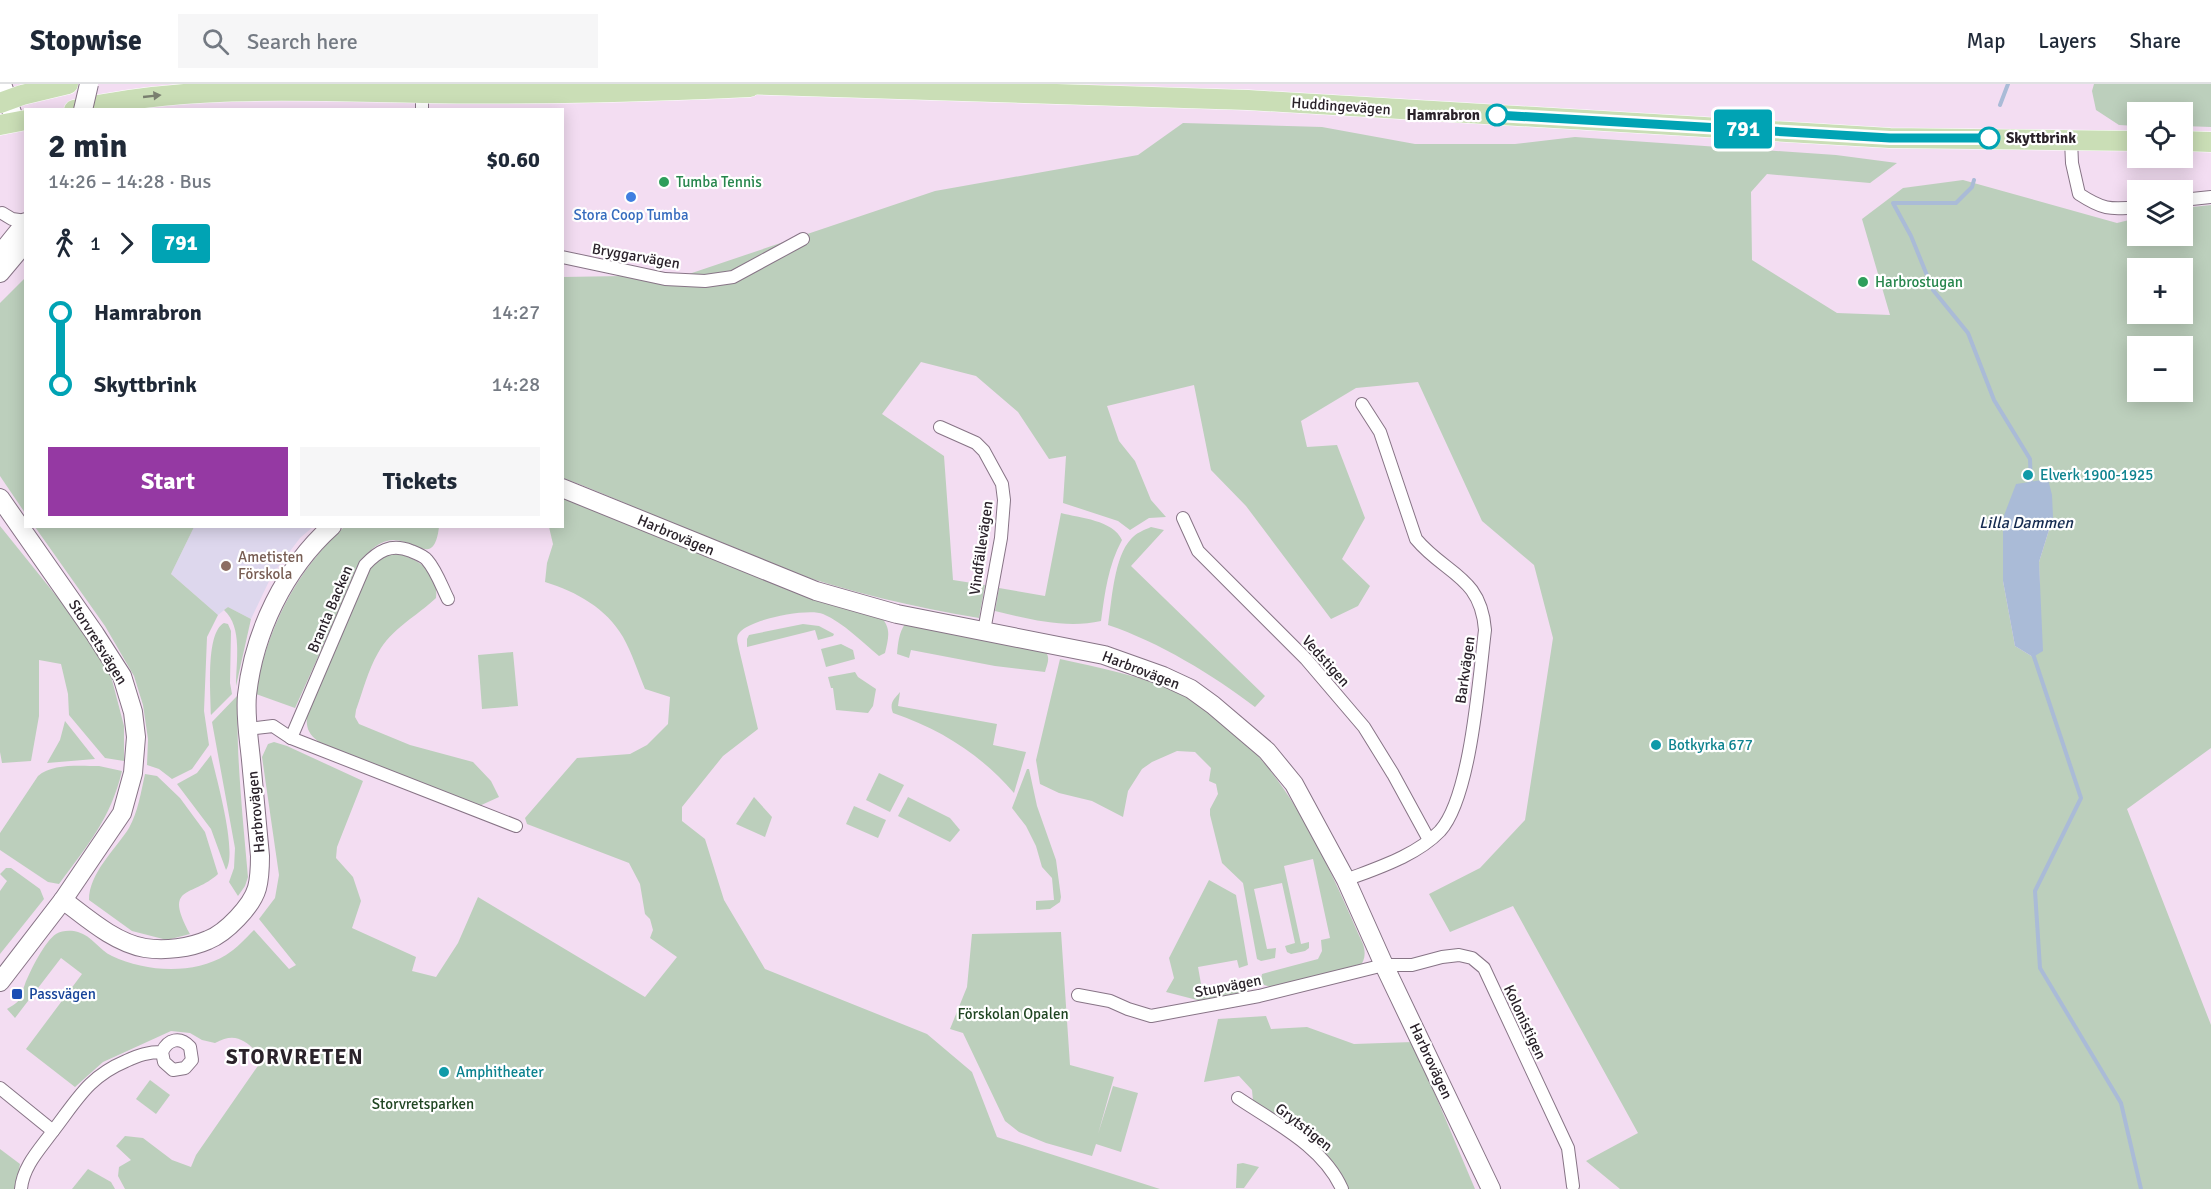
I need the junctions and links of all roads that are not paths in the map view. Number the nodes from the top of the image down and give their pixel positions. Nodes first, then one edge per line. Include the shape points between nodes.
1 (68, 84) edge
2 (89, 84) edge
3 (97, 84) edge
4 (737, 84) edge
5 (760, 86) junction
6 (422, 95) edge
7 (3, 96) edge
8 (83, 108) edge
9 (83, 108) edge
10 (91, 108) edge
11 (14, 122) edge
12 (2071, 140) junction
13 (2127, 141) edge
14 (2193, 141) edge
15 (2211, 141) edge
16 (2211, 196) edge
17 (2193, 198) edge
18 (2127, 208) edge
19 (2, 213) dead end
20 (24, 227) edge
21 (24, 229) edge
22 (24, 230) edge
23 (803, 239) dead end
24 (0, 254) edge
25 (564, 257) edge
26 (0, 273) edge
27 (1362, 404) dead end
28 (940, 427) dead end
29 (564, 489) edge
30 (0, 498) edge
31 (1182, 518) dead end
32 (330, 528) edge
33 (447, 599) dead end
34 (984, 631) junction
35 (248, 729) junction
36 (291, 738) junction
37 (516, 826) dead end
38 (1428, 840) junction
39 (1346, 880) junction
40 (63, 900) junction
41 (1384, 965) junction
42 (0, 982) edge
43 (1078, 995) dead end
44 (162, 1052) dead end
45 (0, 1088) edge
46 (1238, 1098) dead end
47 (53, 1131) junction
48 (1573, 1186) dead end
49 (21, 1189) edge
50 (1342, 1189) edge
51 (1491, 1189) edge

1 - 7 main road
2 - 8 street, bridge
3 - 10 street
4 - 5 main road, Huddingevägen
5 - 6 main road, Huddingevägen
5 - 12 main road, Huddingevägen via 1248,100 1890,138
9 -> 6 main road, Huddingevägen via 117,100 209,91
7 - 11 street
12 - 13 main road, Huddingevägen
12 - 18 street via 2079,194 2098,207
14 - 15 main road
16 - 17 street
19 - 20 street
21 - 24 street
22 - 26 street
23 - 25 street, Bryggarvägen via 733,277 705,281 665,279
27 - 38 street, Barkvägen via 1380,432 1416,539 1465,580 1478,597 1484,617 1467,762 1459,794 1450,816
28 - 34 street, Vindfällevägen via 976,443 1002,484 1001,538
29 - 34 street, Harbrovägen via 816,591 897,614
30 - 40 street, Storvretsvägen via 122,676 133,712 134,768 122,813
31 - 38 street, Vedstigen via 1198,551 1306,659 1364,728
32 - 35 street, Harbrovägen via 293,572 271,610 258,644 247,696
33 - 36 street, Branta Backen via 428,561 418,554 393,547 373,556 365,565
34 - 39 street, Harbrovägen via 1088,651 1131,664 1191,690 1213,705 1268,751 1294,784
35 - 36 street via 273,726
35 - 40 street, Harbrovägen via 260,856 257,888 245,910 210,940 171,949 144,948 116,938
36 - 37 street
38 - 39 street, Barkvägen via 1389,863
39 - 41 street, Harbrovägen
40 - 42 street, Storvretsvägen
41 - 43 street, Stupvägen via 1259,996 1151,1016 1110,1001
41 - 48 street, Kolonistigen via 1412,965 1459,955 1472,958 1484,968 1568,1148
41 - 51 street, Harbrovägen
44 - 47 street via 148,1052 91,1081
45 - 47 street
46 - 50 street, Grytstigen via 1312,1149
47 - 49 street via 27,1167

